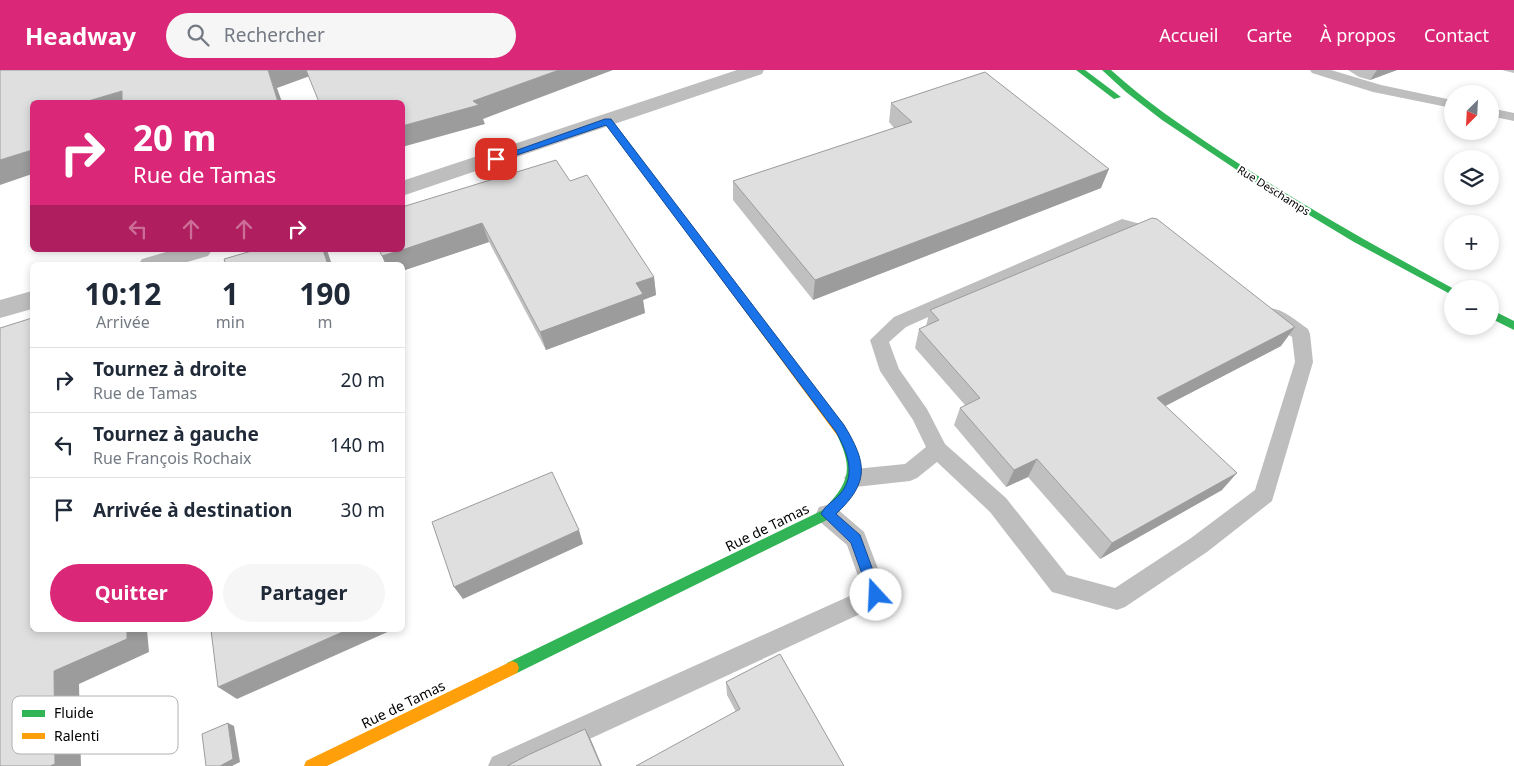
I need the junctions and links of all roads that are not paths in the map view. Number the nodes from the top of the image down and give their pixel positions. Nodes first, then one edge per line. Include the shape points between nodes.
1 (755, 70) edge
2 (1080, 70) edge
3 (1106, 70) edge
4 (1317, 70) edge
5 (1444, 102) edge
6 (1125, 103) dead end
7 (1140, 114) dead end
8 (1499, 114) edge
9 (1514, 116) edge
10 (608, 121) junction
11 (405, 188) edge
12 (1172, 244) edge
13 (193, 252) edge
14 (160, 262) edge
15 (1406, 267) junction
16 (1444, 288) edge
17 (30, 301) edge
18 (1252, 301) edge
19 (0, 309) edge
20 (1499, 318) edge
21 (1514, 326) edge
22 (938, 450) junction
23 (855, 478) junction
24 (827, 514) junction
25 (311, 766) edge
26 (501, 766) edge

1 - 10 street
2 - 6 street
3 - 15 street, Rue Deschamps via 1170,121 1228,161 1295,204
4 - 5 lane via 1378,89
7 - 15 street via 1174,139
8 - 9 lane
10 - 11 street
10 - 23 street via 840,429 854,452
12 - 22 lane via 1156,233 1122,224 900,322 879,340 890,371 920,415
13 - 14 street
15 - 16 street, Rue Deschamps
17 - 19 street
18 - 22 lane via 1301,334 1304,362 1264,495 1199,545 1117,599 1060,584 998,505
20 - 21 street
22 - 23 lane via 910,472
23 - 24 street, Rue de Tamas via 846,497
24 - 25 street, Rue de Tamas
24 - 26 lane via 856,539 876,595

